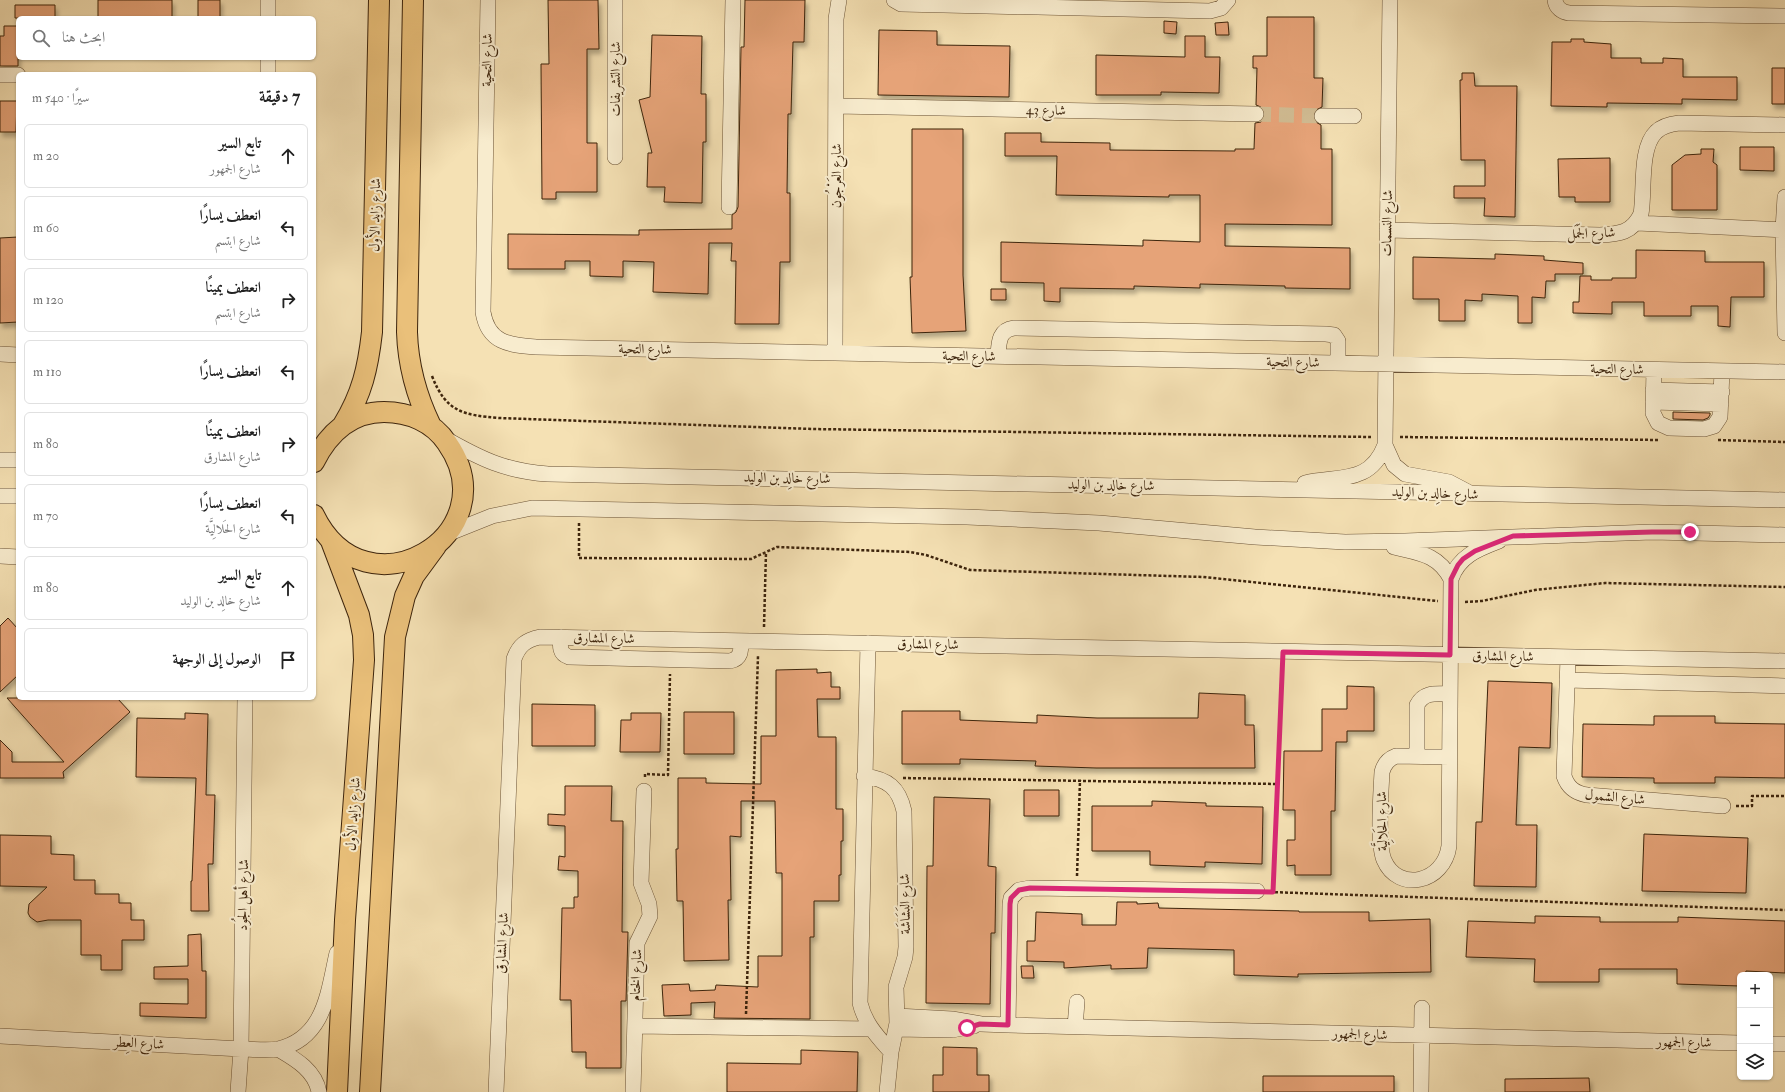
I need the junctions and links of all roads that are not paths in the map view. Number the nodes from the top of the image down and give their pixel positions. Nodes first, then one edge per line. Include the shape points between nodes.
1 (268, 0) edge
2 (379, 0) edge
3 (413, 0) edge
4 (488, 0) edge
5 (615, 0) edge
6 (733, 0) edge
7 (839, 0) edge
8 (894, 0) edge
9 (1228, 0) edge
10 (1390, 0) edge
11 (1555, 0) edge
12 (268, 16) edge
13 (1785, 16) edge
14 (268, 60) edge
15 (268, 72) edge
16 (0, 74) edge
17 (16, 75) edge
18 (836, 106) junction
19 (1256, 114) tunnel mouth
20 (1322, 116) tunnel mouth
21 (1354, 116) dead end
22 (1785, 125) edge
23 (615, 157) dead end
24 (1785, 197) edge
25 (729, 207) dead end
26 (1637, 223) junction
27 (1387, 230) junction
28 (1783, 230) junction
29 (1785, 333) edge
30 (835, 353) junction
31 (0, 354) edge
32 (16, 355) edge
33 (998, 356) junction
34 (1338, 363) junction
35 (1386, 364) junction
36 (1654, 370) junction
37 (1722, 371) junction
38 (1785, 372) edge
39 (1653, 400) junction
40 (1719, 404) junction
41 (1673, 409) dead end
42 (338, 429) junction
43 (437, 432) junction
44 (316, 441) edge
45 (1385, 441) junction
46 (316, 458) edge
47 (0, 460) edge
48 (16, 460) edge
49 (1290, 489) junction
50 (1471, 494) junction
51 (0, 496) edge
52 (16, 496) edge
53 (1785, 500) edge
54 (320, 528) edge
55 (1785, 535) edge
56 (1513, 536) junction
57 (442, 540) junction
58 (1374, 542) junction
59 (0, 556) edge
60 (16, 557) edge
61 (1451, 579) junction
62 (561, 637) junction
63 (741, 641) junction
64 (868, 643) junction
65 (1450, 655) junction
66 (1568, 657) junction
67 (1785, 662) edge
68 (1567, 680) junction
69 (1785, 686) edge
70 (1450, 694) junction
71 (245, 700) edge
72 (1417, 756) junction
73 (1449, 756) junction
74 (864, 776) junction
75 (644, 791) road end
76 (1723, 806) road end
77 (1257, 891) road end
78 (345, 920) junction
79 (1076, 1002) dead end
80 (1422, 1008) dead end
81 (896, 1022) junction
82 (1008, 1025) junction
83 (634, 1026) junction
84 (1075, 1026) junction
85 (871, 1029) junction
86 (0, 1036) edge
87 (1422, 1036) junction
88 (1737, 1043) edge
89 (1773, 1044) edge
90 (1785, 1044) edge
91 (241, 1049) junction
92 (278, 1049) junction
93 (891, 1052) junction
94 (238, 1092) edge
95 (319, 1092) edge
96 (337, 1092) edge
97 (370, 1092) edge
98 (496, 1092) edge
99 (633, 1092) edge
100 (887, 1092) edge
101 (1421, 1092) edge

1 - 12 street
2 - 42 main road, شارع زايد الأول via 372,332 368,364 359,396
3 - 43 main road via 408,352 416,390
4 - 30 street, شارع التحية via 483,304 484,320 492,335 512,344 536,347
5 - 23 street, شارع التشريفات
6 - 25 street
7 - 18 street, شارع العَرْجُون via 836,19
8 - 9 street via 901,4 1210,11 1221,8
10 - 27 street, شارع النسمات
11 - 13 street via 1558,8 1569,13
14 - 15 street
16 - 17 street
18 - 19 street, شارع 43
18 - 30 street, شارع العَرْجُون
20 - 21 street
22 - 26 street via 1666,125 1650,139 1646,150 1642,206
24 - 28 street
26 - 27 street, شارع الجَمَل via 1629,230 1600,235
26 - 28 street
27 - 35 street, شارع النسمات
28 - 29 street
30 - 33 street, شارع التحية
31 - 32 street
33 - 34 street, شارع التحية
33 - 34 street via 1001,336 1006,330 1014,328 1326,334 1334,335 1338,341
34 - 35 street, شارع التحية
35 - 36 street, شارع التحية
35 - 45 street, شارع النسمات
36 - 37 street, شارع التحية
36 - 39 street
37 - 38 street, شارع التحية
37 - 40 street
39 - 40 street
39 - 40 street via 1655,420 1665,427 1711,428 1717,424 1720,417
39 - 41 street
42 - 43 main road via 360,416 396,412 414,417
42 - 44 street
42 - 46 main road, شارع زايد الأول via 322,446
43 - 49 street, شارع خالِد بن الوليد via 492,463 510,469 548,474
43 - 57 main road via 454,452 463,486 458,514
45 - 49 street, شارع النسمات via 1379,459 1367,471 1350,477 1308,482
45 - 50 street, شارع النسمات via 1394,465 1405,474 1449,482
47 - 48 street
49 - 50 street, شارع خالِد بن الوليد
50 - 53 street, شارع خالِد بن الوليد
51 - 52 street
54 - 57 main road via 346,553 363,561 382,564 402,563 420,556
54 - 78 main road, شارع زايد الأول via 359,615 363,654
55 - 56 street via 1652,532
56 - 58 street
56 - 61 street via 1468,555 1458,565
57 - 58 street via 492,516 532,508 1013,519 1113,524 1274,538
57 - 97 main road via 414,576 405,596 395,637
58 - 61 street via 1434,558
59 - 60 street
61 - 65 street, شارع الحَلالِيَّة
62 - 63 street, شارع المشارق
62 - 63 street via 562,654 569,657 670,660 733,660 741,652
62 - 98 street, شارع المشارق via 530,639 522,644 514,659
63 - 64 street, شارع المشارق
64 - 65 street, شارع المشارق
64 - 74 street
65 - 66 street, شارع المشارق
65 - 70 street, شارع الحَلالِيَّة
66 - 67 street, شارع المشارق
66 - 68 street, شارع الشمول
68 - 69 street
68 - 76 street, شارع الشمول via 1564,776 1572,790 1587,795
70 - 72 street via 1426,695 1419,701
70 - 73 street, شارع الحَلالِيَّة
71 - 91 street, شارع أهل الجُود
72 - 73 street, شارع الحَلالِيَّة
72 - 73 street, شارع الحَلالِيَّة via 1391,758 1382,772 1384,862 1395,874 1411,880 1419,880 1434,874 1445,862 1448,854
74 - 81 street, شارع البَشَاشَة via 886,781 898,793 904,811 906,947 896,987
74 - 85 street via 860,1003 865,1020
75 - 83 street, شارع الختام via 641,883 649,904 650,916 637,943
77 - 82 street via 1077,888 1019,890 1011,898
78 - 92 street, شارع العِطر via 320,1017 304,1038
78 - 96 main road, شارع زايد الأول
79 - 84 street
80 - 87 street
81 - 82 street, شارع الجمهور via 952,1019
81 - 93 street, شارع البَشَاشَة
82 - 84 street, شارع الجمهور
83 - 85 street
83 - 99 street, شارع الختام
84 - 87 street, شارع الجمهور
85 - 93 street
86 - 91 street, شارع العِطر
87 - 88 street, شارع الجمهور
87 - 101 street
89 - 90 street
91 - 92 street, شارع العِطر
91 - 94 street, شارع أهل الجُود
92 - 95 street via 304,1066 313,1077
93 - 100 street, شارع البَشَاشَة

